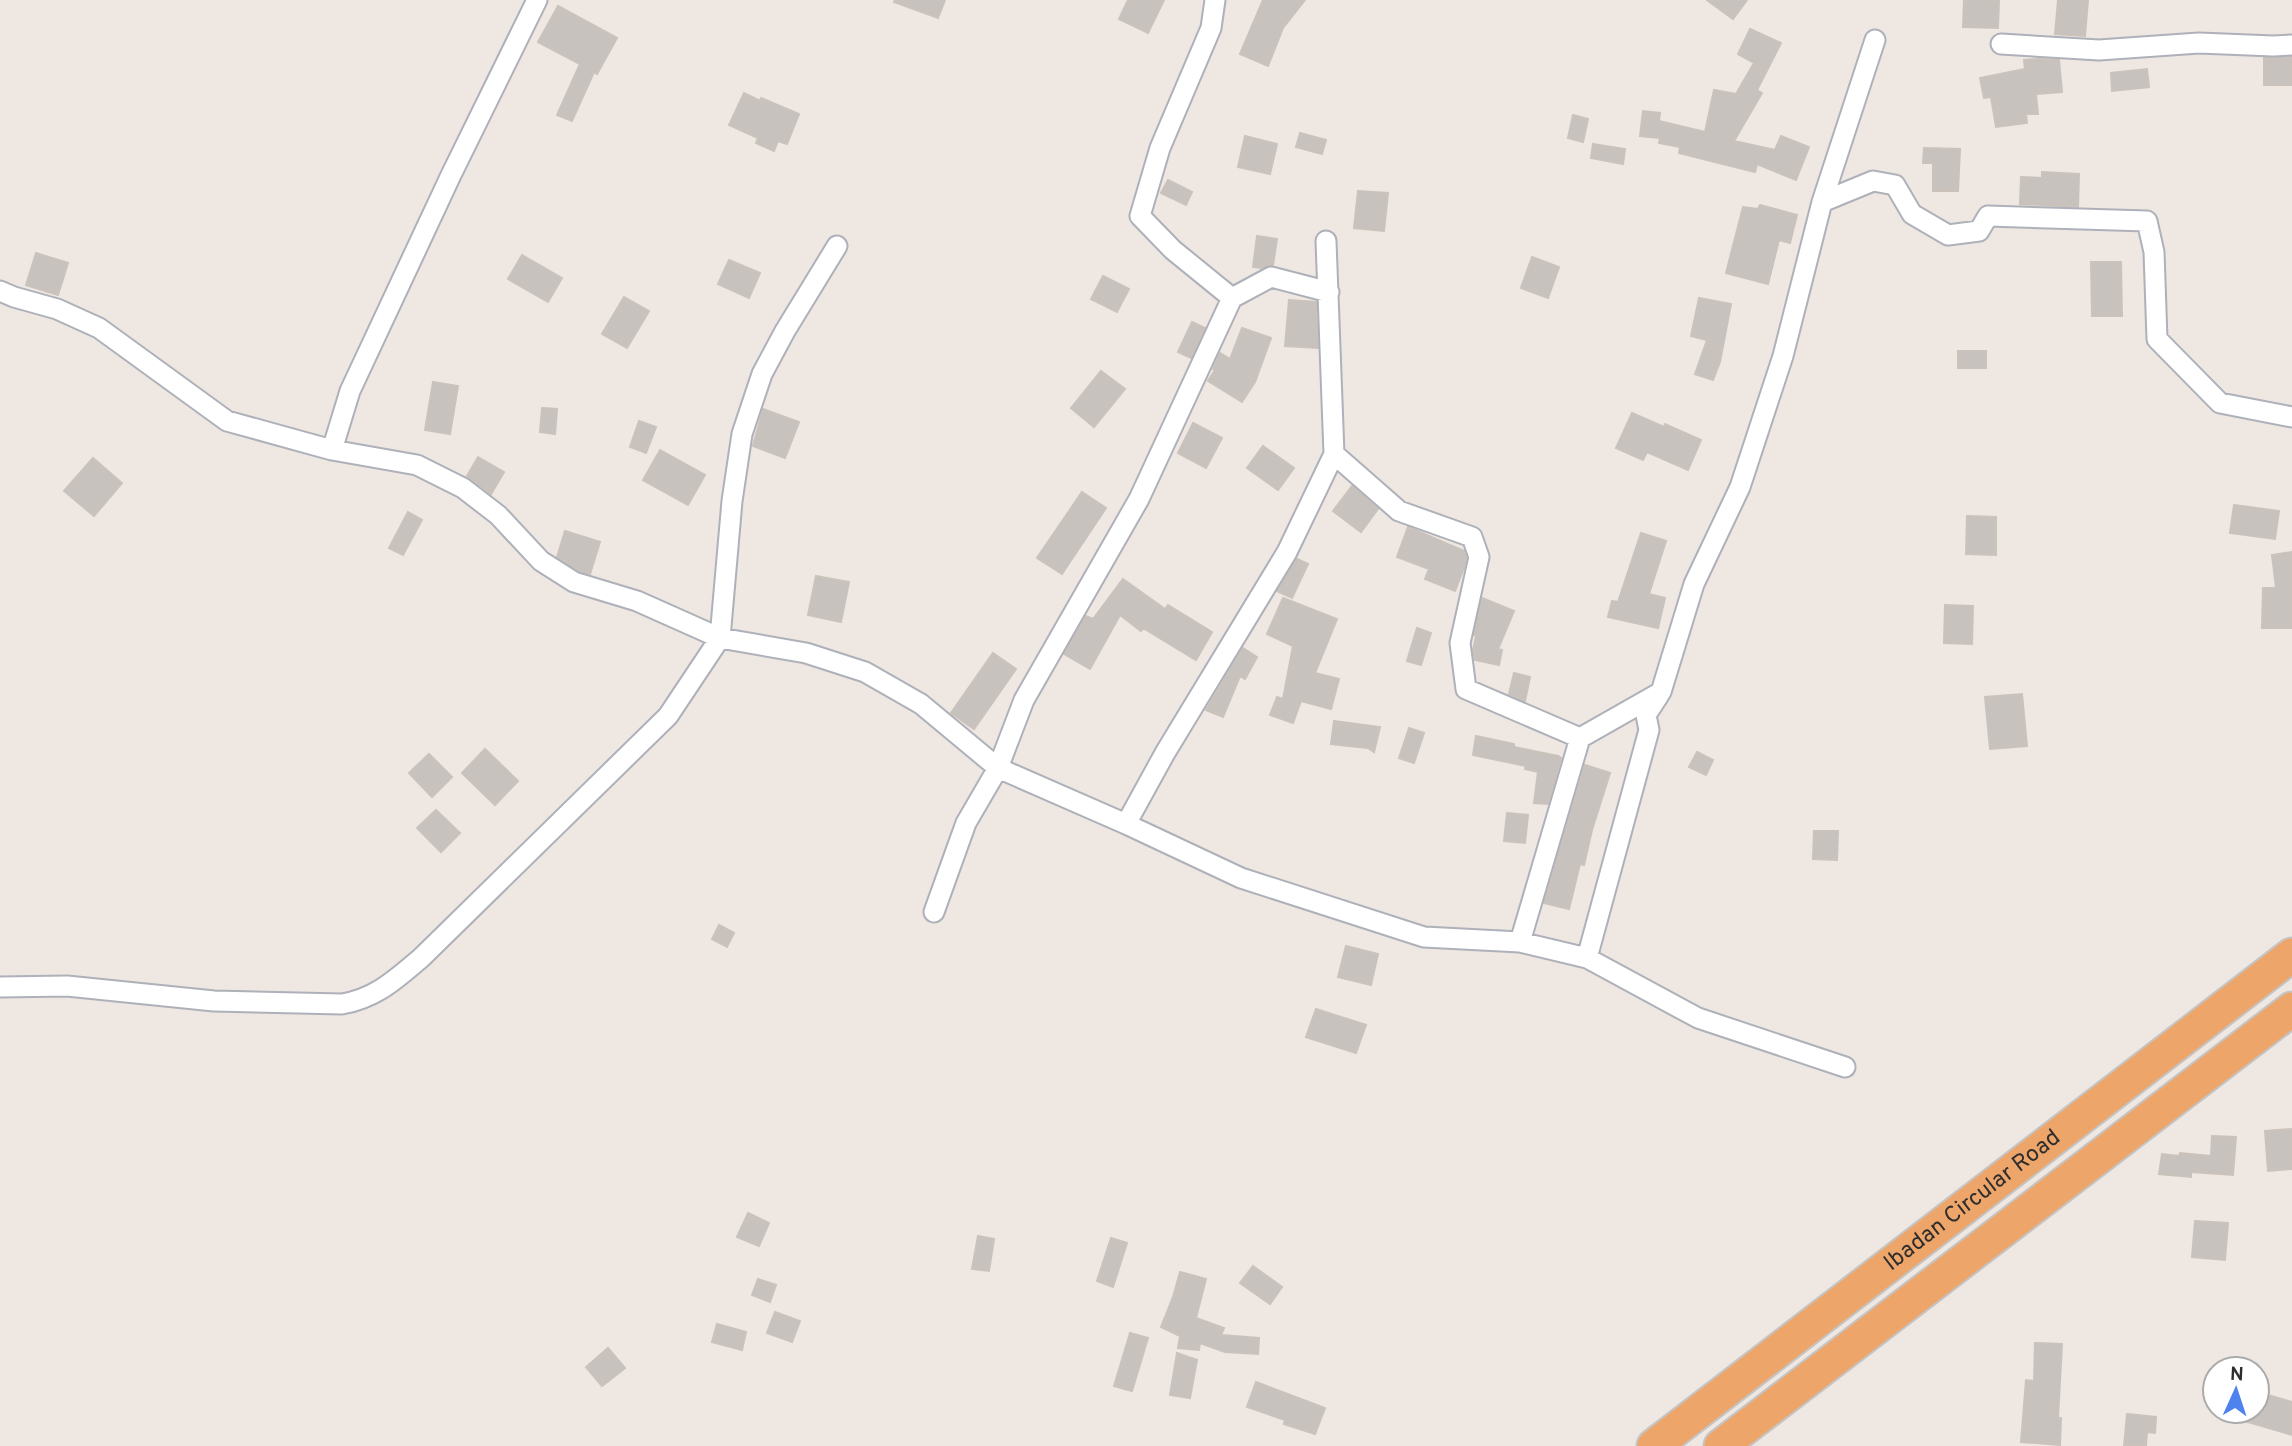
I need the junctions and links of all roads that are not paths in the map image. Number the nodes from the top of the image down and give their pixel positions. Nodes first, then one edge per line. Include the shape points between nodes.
1 (537, 0) edge
2 (1215, 0) edge
3 (1875, 40) dead end
4 (2001, 44) dead end
5 (2292, 44) edge
6 (1822, 202) junction
7 (1326, 241) dead end
8 (837, 246) dead end
9 (0, 291) edge
10 (1329, 292) junction
11 (1232, 298) junction
12 (2292, 417) edge
13 (332, 450) junction
14 (1334, 454) junction
15 (720, 638) junction
16 (1661, 692) junction
17 (1580, 738) junction
18 (998, 768) junction
19 (1126, 824) junction
20 (934, 912) dead end
21 (1520, 942) junction
22 (2292, 955) edge
23 (1587, 958) junction
24 (0, 987) edge
25 (2292, 1009) edge
26 (1845, 1067) dead end
27 (1654, 1446) edge
28 (1721, 1446) edge

1 - 13 street via 350,391
2 - 11 street via 1211,28 1160,148 1140,216
3 - 6 street
4 - 5 street via 2099,50 2199,43
6 - 12 street via 1873,181 1895,185 1912,214 1948,235 1979,231 1988,216 2147,222 2154,252 2157,339 2220,402
6 - 16 street via 1774,382 1740,487 1694,584
7 - 10 street
8 - 15 street via 762,374 742,434
9 - 13 street via 99,328 227,421
10 - 11 street via 1271,277
10 - 14 street
11 - 18 street via 1139,499 1024,700
13 - 15 street via 417,465 463,488 498,515 541,561 574,582 637,601
14 - 17 street via 1399,511 1472,537 1479,557 1460,643 1466,689
14 - 19 street via 1287,552
15 - 18 street via 806,653 865,672 921,705
15 - 24 street via 668,716 421,958 362,1000 342,1004 214,1001 67,986
16 - 17 street
16 - 23 street via 1646,715 1649,730
17 - 21 street
18 - 19 street
18 - 20 street via 966,822
19 - 21 street via 1241,878 1423,937
21 - 23 street
22 - 27 highway, Ibadan Circular Road
23 - 26 street via 1698,1018
25 - 28 highway, Ibadan Circular Road

